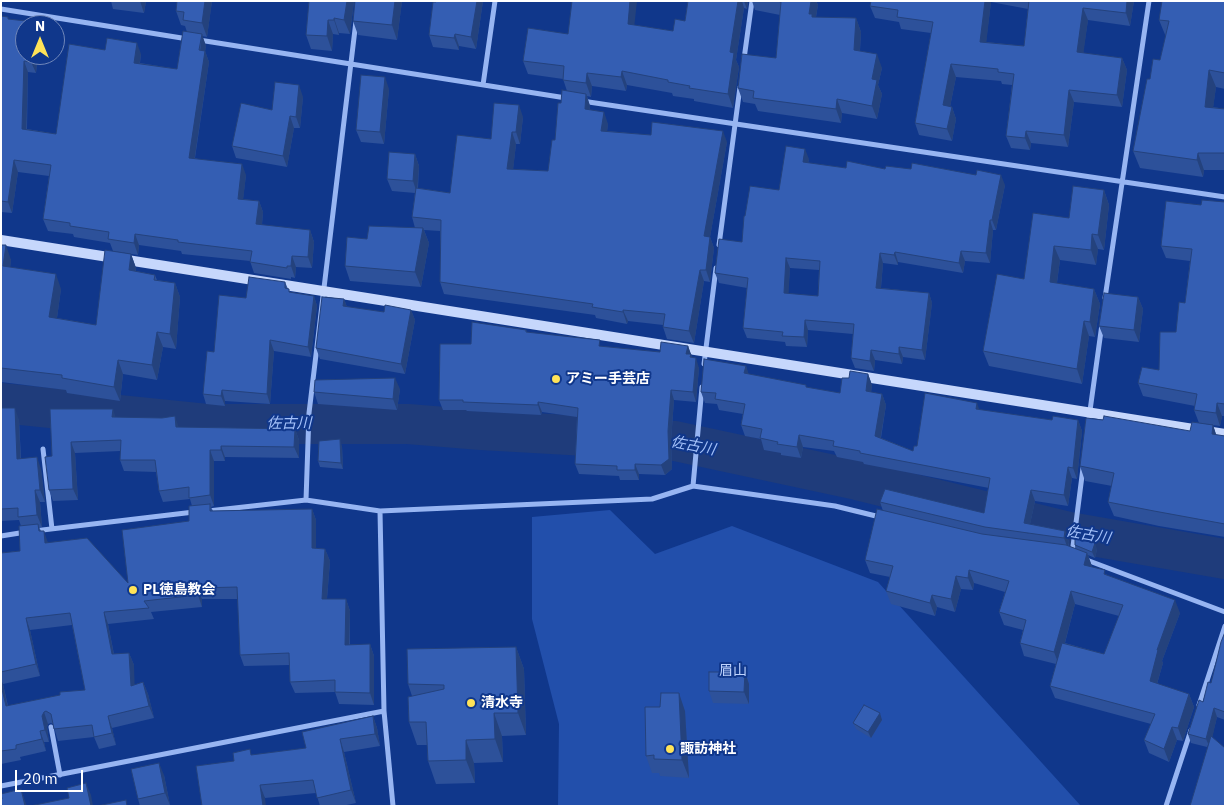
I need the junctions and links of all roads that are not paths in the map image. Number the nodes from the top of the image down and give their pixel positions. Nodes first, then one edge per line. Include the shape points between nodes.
1 (494, 1) edge
2 (752, 1) edge
3 (1149, 1) edge
4 (1, 9) edge
5 (357, 10) edge
6 (351, 64) junction
7 (743, 67) edge
8 (741, 77) edge
9 (483, 85) junction
10 (570, 99) edge
11 (580, 100) edge
12 (735, 124) junction
13 (1121, 181) junction
14 (1225, 197) edge
15 (1, 240) edge
16 (719, 248) edge
17 (718, 257) edge
18 (322, 291) junction
19 (1104, 306) edge
20 (1103, 316) edge
21 (705, 352) junction
22 (703, 372) edge
23 (702, 382) edge
24 (1090, 413) junction
25 (1087, 431) edge
26 (1225, 434) edge
27 (43, 448) dead end
28 (1084, 459) edge
29 (693, 486) junction
30 (306, 500) junction
31 (380, 511) junction
32 (883, 518) edge
33 (52, 529) junction
34 (1, 536) edge
35 (1063, 553) edge
36 (1072, 554) junction
37 (1225, 612) edge
38 (1225, 626) edge
39 (384, 711) junction
40 (1197, 711) edge
41 (1194, 721) edge
42 (51, 727) edge
43 (60, 775) junction
44 (1, 786) edge
45 (393, 806) edge
46 (1166, 806) edge

1 - 9 street
2 - 7 street
3 - 13 street
4 - 6 street
5 - 6 street
6 - 9 street
6 - 18 street
8 - 12 street
9 - 10 street
11 - 12 street
12 - 13 street
12 - 16 street
13 - 14 street
13 - 19 street
15 - 18 street
17 - 21 street
18 - 21 street
18 - 30 street via 309,412
20 - 24 street
21 - 22 street
21 - 24 street
23 - 29 street
24 - 25 street
24 - 26 street
27 - 33 street
28 - 36 street
29 - 31 street via 652,499
29 - 32 street via 835,506
30 - 31 street
30 - 33 street
31 - 39 street
33 - 34 street
35 - 36 street
36 - 37 street
38 - 40 street
39 - 43 street
39 - 45 street
41 - 46 street
42 - 43 street
43 - 44 street

